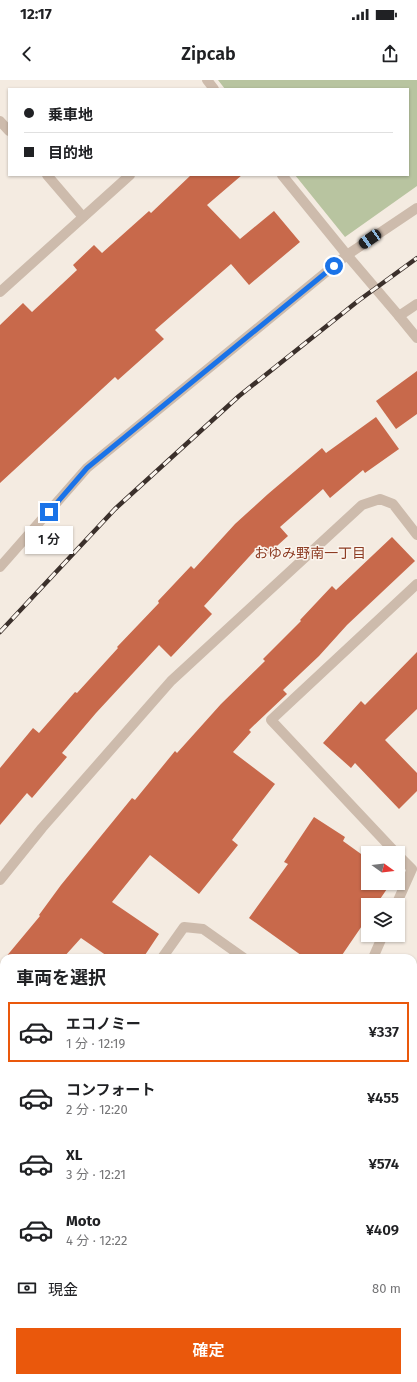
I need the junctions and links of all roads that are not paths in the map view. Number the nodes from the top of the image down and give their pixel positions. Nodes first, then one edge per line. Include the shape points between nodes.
1 (207, 80) edge
2 (213, 88) edge
3 (0, 120) edge
4 (8, 130) edge
5 (48, 176) edge
6 (129, 176) edge
7 (283, 176) edge
8 (417, 208) edge
9 (83, 217) junction
10 (347, 255) junction
11 (0, 292) edge
12 (417, 304) edge
13 (399, 316) junction
14 (417, 338) edge
15 (417, 535) edge
16 (0, 567) edge
17 (417, 584) edge
18 (389, 846) edge
19 (405, 862) edge
20 (0, 880) edge
21 (405, 885) edge
22 (380, 942) edge
23 (165, 954) edge
24 (238, 954) edge
25 (375, 954) edge

1 - 2 street
3 - 4 street
5 - 9 street
6 - 9 street
7 - 10 street
8 - 10 street
9 - 11 street
10 - 13 street
10 - 16 street via 87,468
12 - 13 street
13 - 14 street
15 - 20 street via 394,504 380,499 362,505 171,681 42,828
17 - 18 street via 271,720
19 - 21 street via 412,869
22 - 25 street
23 - 24 street via 184,927 204,929

